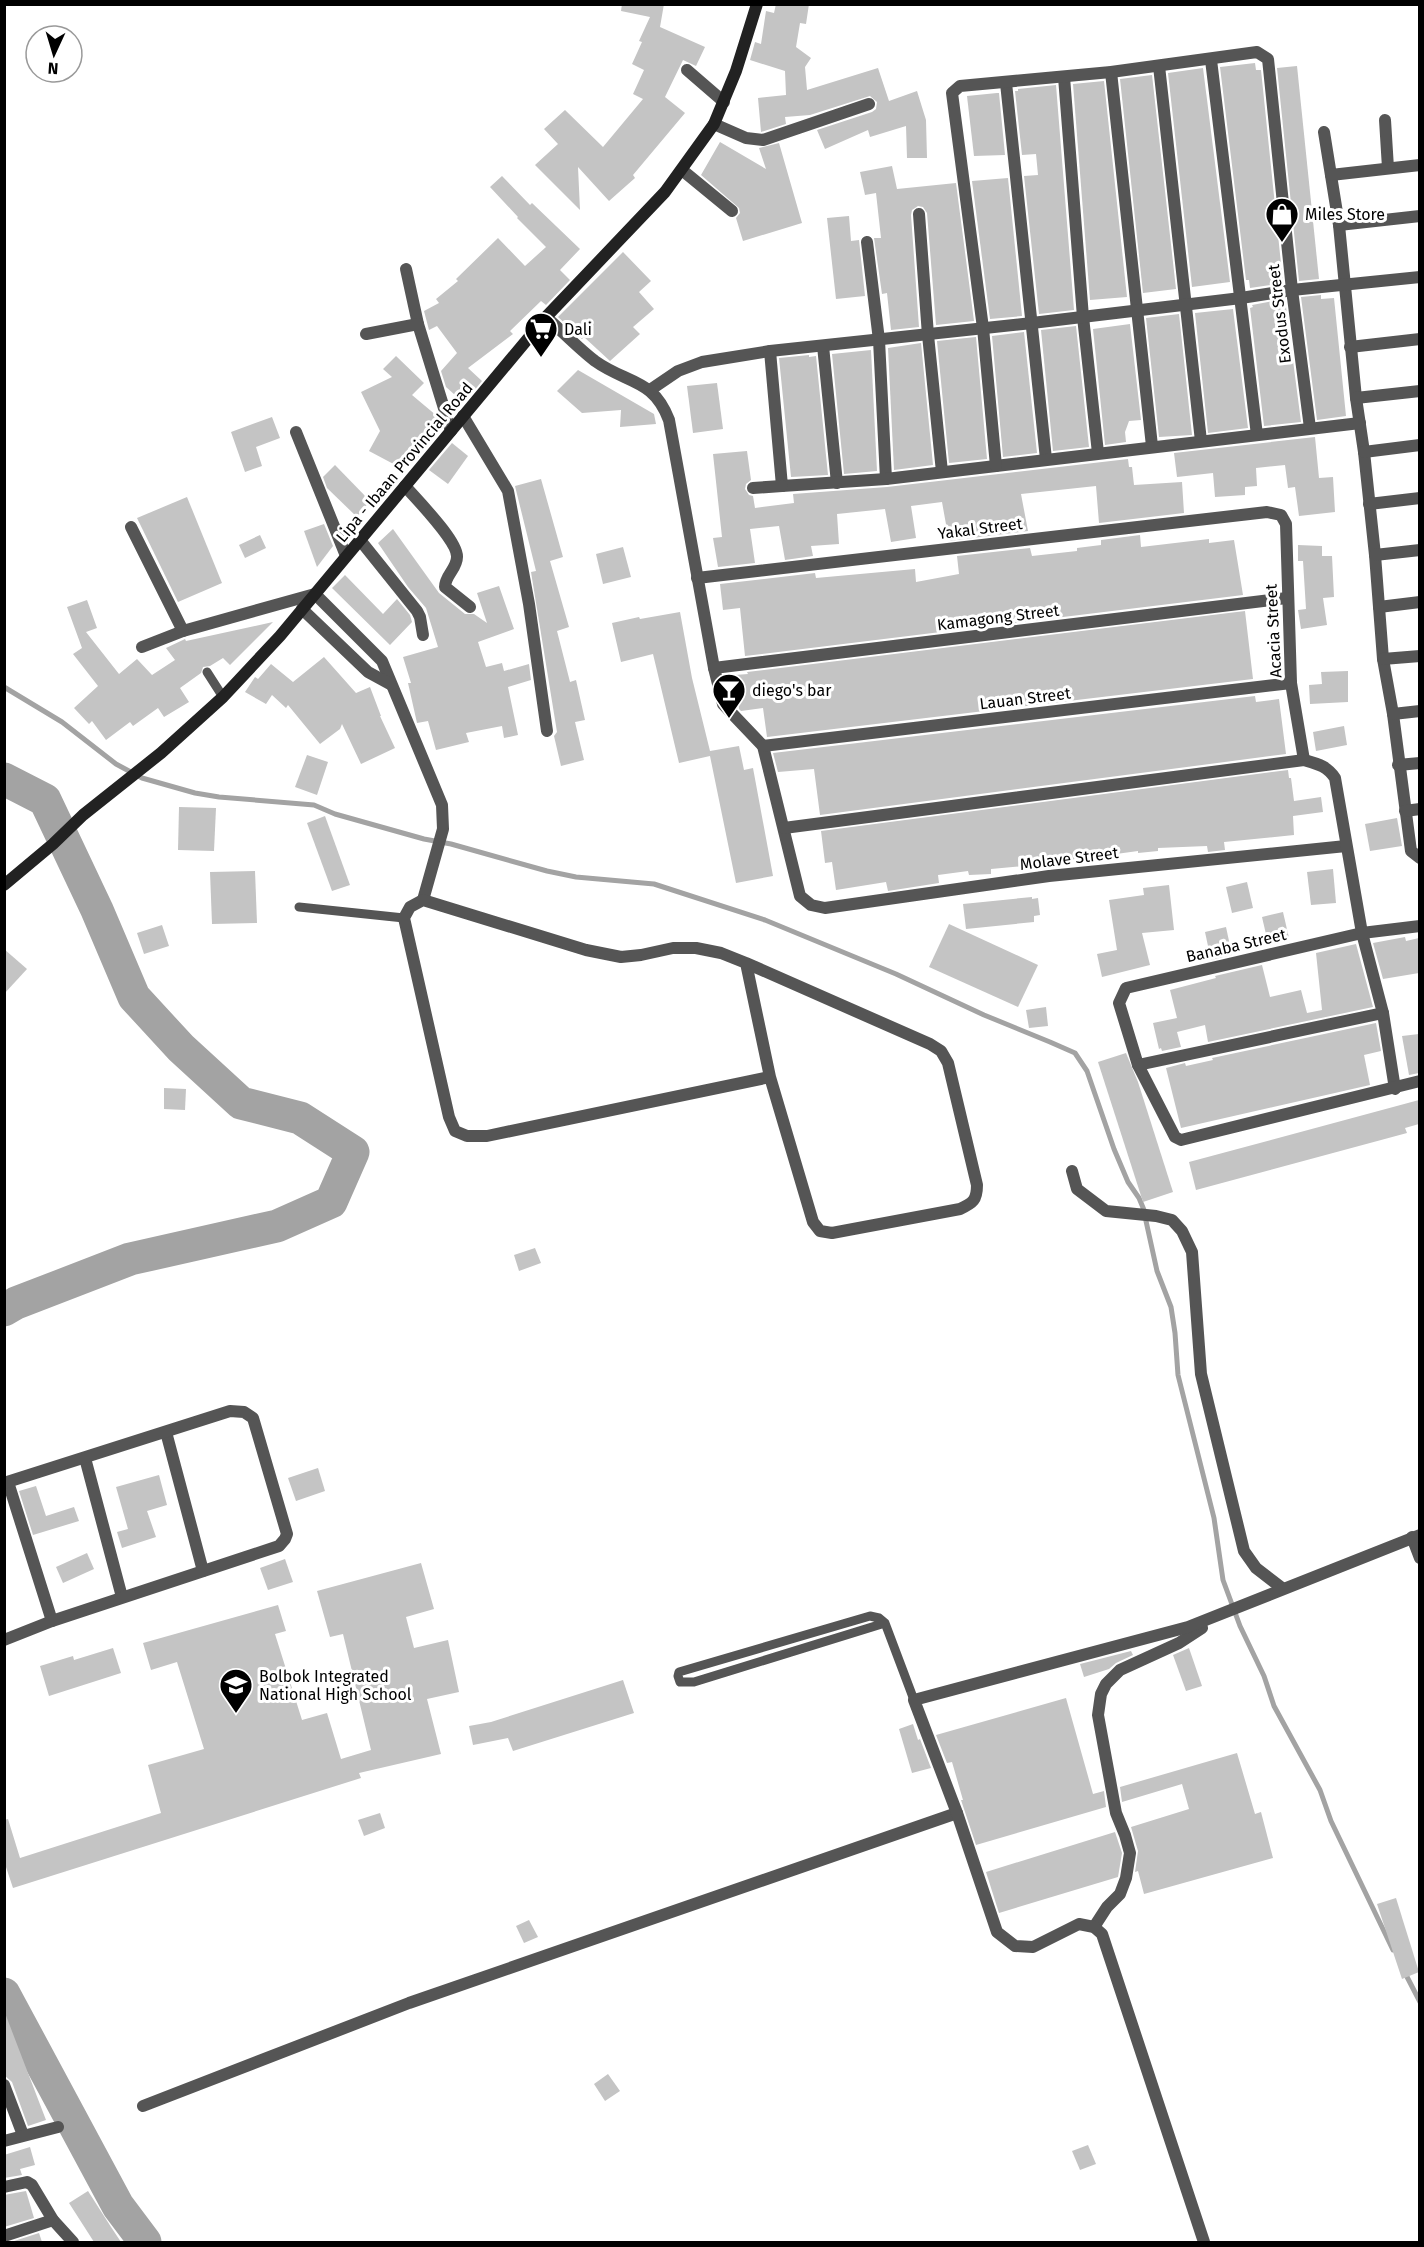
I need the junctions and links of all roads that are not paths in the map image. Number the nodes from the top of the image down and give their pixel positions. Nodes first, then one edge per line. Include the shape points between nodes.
1 (756, 4) edge
2 (1211, 60) junction
3 (1159, 66) junction
4 (687, 70) dead end
5 (1111, 72) junction
6 (1064, 77) junction
7 (1006, 83) junction
8 (724, 102) junction
9 (869, 104) dead end
10 (1385, 120) dead end
11 (714, 124) junction
12 (1324, 132) dead end
13 (1419, 165) edge
14 (1388, 168) junction
15 (681, 170) junction
16 (1331, 175) junction
17 (732, 211) dead end
18 (919, 213) dead end
19 (1419, 216) edge
20 (1340, 225) junction
21 (867, 242) dead end
22 (406, 269) dead end
23 (1419, 277) edge
24 (1344, 284) junction
25 (1292, 290) junction
26 (1242, 298) junction
27 (1187, 305) junction
28 (1136, 310) junction
29 (546, 317) junction
30 (1083, 317) junction
31 (1032, 323) junction
32 (418, 324) junction
33 (983, 328) junction
34 (366, 334) dead end
35 (928, 335) junction
36 (1419, 339) edge
37 (879, 340) junction
38 (823, 346) junction
39 (1350, 347) junction
40 (770, 351) junction
41 (650, 390) junction
42 (1419, 391) edge
43 (1356, 398) junction
44 (464, 416) junction
45 (1360, 423) junction
46 (1310, 428) junction
47 (451, 431) junction
48 (296, 432) dead end
49 (1257, 435) junction
50 (1201, 441) junction
51 (1419, 445) edge
52 (1152, 446) junction
53 (1364, 452) junction
54 (1098, 453) junction
55 (1046, 459) junction
56 (996, 466) junction
57 (942, 472) junction
58 (886, 478) junction
59 (837, 483) junction
60 (405, 486) junction
61 (782, 486) junction
62 (753, 488) dead end
63 (1419, 498) edge
64 (1369, 504) junction
65 (1267, 512) joint
66 (131, 527) dead end
67 (360, 540) junction
68 (1419, 550) edge
69 (1375, 555) junction
70 (346, 556) junction
71 (697, 578) junction
72 (315, 594) junction
73 (1287, 598) junction
74 (1419, 602) edge
75 (470, 607) dead end
76 (1379, 607) junction
77 (302, 609) junction
78 (183, 631) junction
79 (423, 635) dead end
80 (142, 647) dead end
81 (1419, 656) edge
82 (1383, 660) junction
83 (714, 668) junction
84 (207, 672) dead end
85 (1291, 683) junction
86 (390, 684) junction
87 (223, 697) junction
88 (1419, 711) edge
89 (1392, 714) junction
90 (547, 731) dead end
91 (763, 746) junction
92 (1304, 760) junction
93 (1419, 763) edge
94 (1398, 765) junction
95 (1419, 809) edge
96 (1405, 811) junction
97 (784, 828) junction
98 (1346, 846) junction
99 (1419, 858) edge
100 (4, 885) edge
101 (423, 900) junction
102 (299, 907) dead end
103 (404, 918) junction
104 (1419, 926) edge
105 (1362, 933) junction
106 (746, 963) junction
107 (1383, 1013) junction
108 (1138, 1065) junction
109 (770, 1077) junction
110 (1419, 1081) edge
111 (1395, 1089) junction
112 (1072, 1171) dead end
113 (166, 1432) junction
114 (85, 1458) junction
115 (6, 1483) edge
116 (1416, 1536) edge
117 (1419, 1558) edge
118 (203, 1571) junction
119 (1282, 1588) junction
120 (122, 1597) junction
121 (1250, 1601) junction
122 (52, 1621) junction
123 (885, 1623) junction
124 (4, 1640) edge
125 (769, 1646) junction
126 (774, 1657) junction
127 (914, 1700) junction
128 (957, 1813) junction
129 (1094, 1927) junction
130 (5, 2086) edge
131 (143, 2106) dead end
132 (58, 2127) dead end
133 (23, 2135) junction
134 (4, 2141) edge
135 (4, 2187) edge
136 (52, 2220) junction
137 (4, 2236) edge
138 (73, 2242) edge
139 (1204, 2242) edge

1 - 8 main road, Lipa - Ibaan Provincial Road
2 - 3 street
2 - 25 street, Exodus Street via 1257,52 1268,59
2 - 26 street
3 - 5 street
3 - 27 street
4 - 8 street
5 - 6 street
5 - 28 street
6 - 7 street
6 - 30 street
7 - 31 street
7 - 33 street via 960,86 952,93
8 - 11 main road, Lipa - Ibaan Provincial Road
9 - 11 street via 762,140 746,138
10 - 14 street
11 - 15 main road, Lipa - Ibaan Provincial Road
12 - 16 street
13 - 14 street
14 - 16 street
15 - 17 street
15 - 29 main road, Lipa - Ibaan Provincial Road via 666,192
16 - 20 street
18 - 35 street
19 - 20 street
20 - 24 street
21 - 37 street
22 - 32 street
23 - 24 street
24 - 25 street
24 - 39 street
25 - 26 street
25 - 46 street, Exodus Street
26 - 27 street
26 - 49 street
27 - 28 street
27 - 50 street
28 - 30 street
28 - 52 street
29 - 41 street via 596,362
29 - 44 main road, Lipa - Ibaan Provincial Road
30 - 31 street
30 - 54 street
31 - 33 street
31 - 55 street
32 - 34 street
32 - 47 street
33 - 35 street
33 - 56 street
35 - 37 street
35 - 57 street
36 - 39 street
37 - 38 street
37 - 58 street
38 - 40 street
38 - 59 street
39 - 43 street
40 - 41 street via 702,362 678,371
40 - 61 street
41 - 71 street via 663,403 669,420
42 - 43 street
43 - 45 street
44 - 47 main road, Lipa - Ibaan Provincial Road
44 - 90 street via 508,491
45 - 46 street
45 - 53 street
46 - 49 street
47 - 60 main road, Lipa - Ibaan Provincial Road
48 - 70 street
49 - 50 street
50 - 52 street
51 - 53 street
52 - 54 street
53 - 64 street
54 - 55 street
55 - 56 street
56 - 57 street
57 - 58 street
58 - 59 street
59 - 61 street
60 - 67 main road, Lipa - Ibaan Provincial Road
60 - 75 street via 458,554 445,587
61 - 62 street
63 - 64 street
64 - 69 street
65 - 71 street, Yakal Street
65 - 73 street, Acacia Street via 1281,515 1286,524
66 - 78 street
67 - 70 main road, Lipa - Ibaan Provincial Road
67 - 79 street via 417,611
68 - 69 street
69 - 76 street
70 - 72 main road, Lipa - Ibaan Provincial Road
71 - 83 street
72 - 77 main road, Lipa - Ibaan Provincial Road
72 - 78 street
72 - 86 street via 382,661
73 - 83 street, Kamagong Street
73 - 85 street, Acacia Street
74 - 76 street
76 - 82 street
77 - 86 street via 368,672
77 - 87 main road, Lipa - Ibaan Provincial Road
78 - 80 street
81 - 82 street
82 - 89 street
83 - 91 street via 723,704
84 - 87 lane
85 - 91 street, Lauan Street
85 - 92 street, Acacia Street
86 - 101 street via 442,805 442,833
87 - 100 main road, Lipa - Ibaan Provincial Road
88 - 89 street
89 - 94 street
91 - 97 street
92 - 97 street
92 - 98 street via 1328,768 1335,778
93 - 94 street
94 - 96 street
95 - 96 street
96 - 99 street via 1411,851
97 - 98 street, Molave Street via 800,896 811,905 825,908 1049,876
98 - 105 street
101 - 103 street via 410,907
101 - 106 street via 621,957 696,948
102 - 103 lane
103 - 109 street via 449,1117 455,1131 467,1137
104 - 105 street, Banaba Street
105 - 107 street
105 - 108 street, Banaba Street via 1126,988 1119,1003
106 - 109 street
106 - 109 street via 941,1051 948,1063 977,1196 960,1209 820,1232 813,1222
107 - 108 street
107 - 111 street
108 - 111 street via 1175,1137 1181,1140
110 - 111 street
112 - 119 street via 1077,1189 1106,1211 1172,1220 1182,1231 1192,1252 1201,1374 1244,1551 1256,1568
113 - 114 street
113 - 118 street
113 - 118 street via 230,1411 244,1412 253,1418 284,1521 287,1534 279,1546
114 - 115 street
114 - 120 street
115 - 122 street
116 - 117 street
116 - 119 street
118 - 120 street
119 - 121 street
120 - 122 street
121 - 127 street via 1188,1626
121 - 129 street via 1179,1643 1120,1670 1101,1694 1098,1715 1116,1813 1130,1853 1120,1894
122 - 124 street
123 - 125 lane via 870,1616
123 - 126 lane
123 - 127 lane
125 - 126 lane
125 - 126 lane via 679,1672 680,1682 694,1682
127 - 128 street
128 - 129 street via 997,1932 1015,1946 1033,1947 1079,1924
128 - 131 street via 409,2002
129 - 139 street via 1102,1935
130 - 133 street
132 - 133 street
133 - 134 street
135 - 136 street via 27,2182 33,2185
136 - 137 street
136 - 138 street

